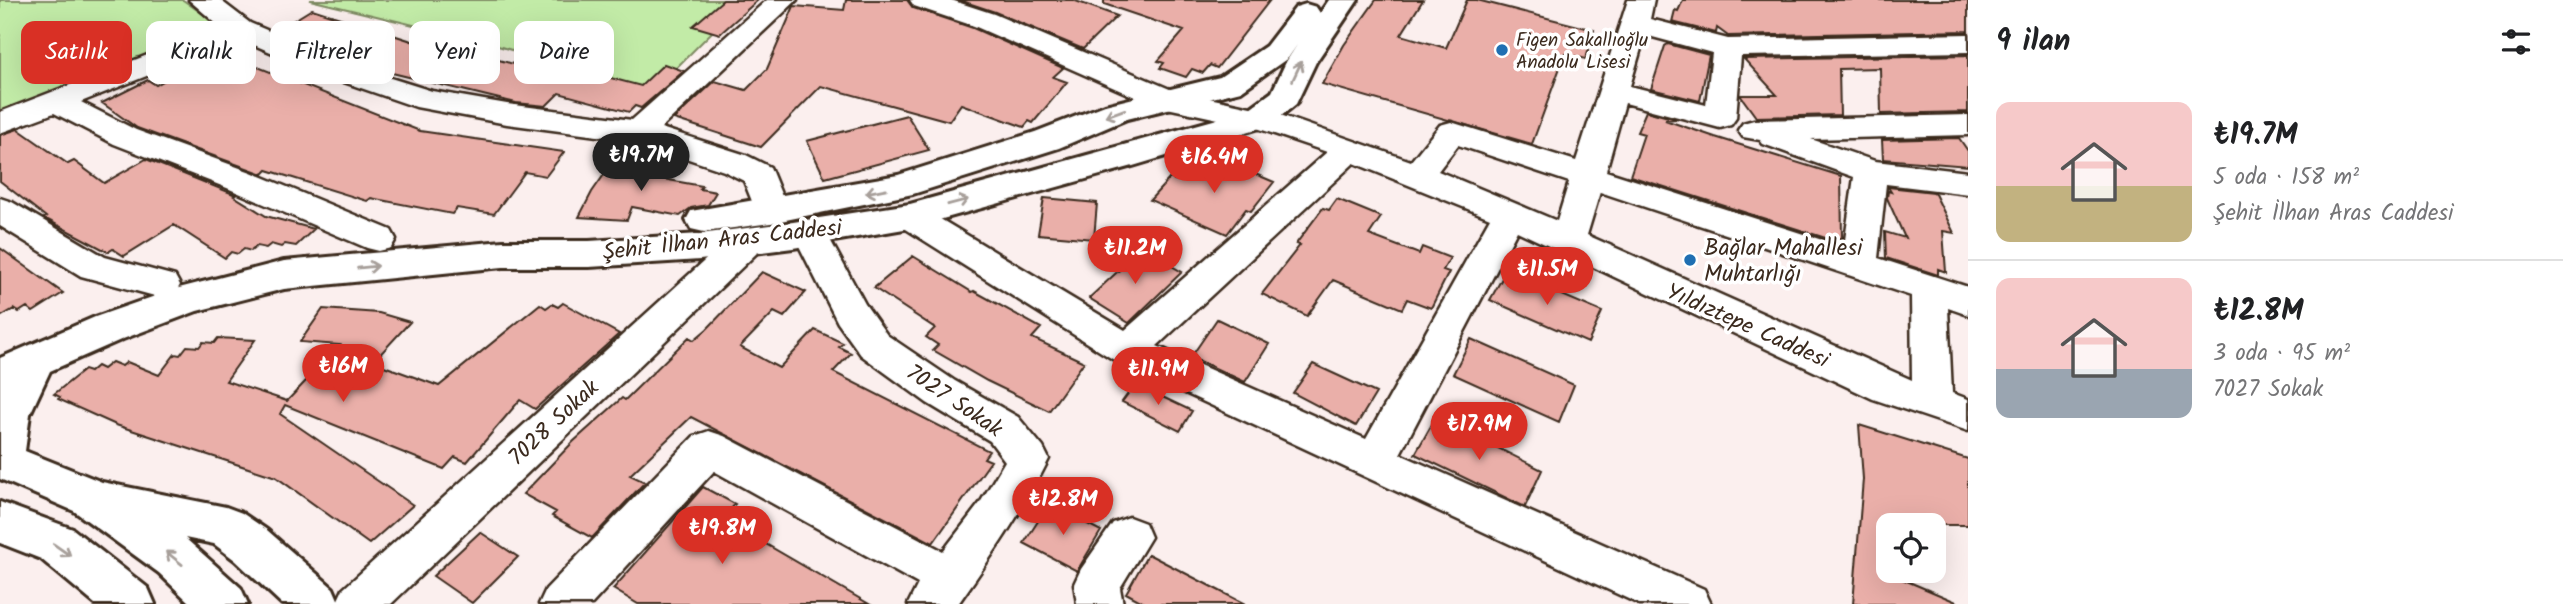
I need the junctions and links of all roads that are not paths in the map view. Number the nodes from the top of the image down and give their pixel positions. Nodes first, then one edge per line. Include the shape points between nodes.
1 (203, 0) edge
2 (783, 0) edge
3 (924, 0) edge
4 (1006, 0) edge
5 (1315, 0) edge
6 (1344, 0) edge
7 (1637, 12) edge
8 (984, 20) junction
9 (230, 21) edge
10 (256, 36) edge
11 (1968, 43) edge
12 (1727, 48) junction
13 (146, 65) edge
14 (1613, 92) junction
15 (1164, 98) junction
16 (54, 101) junction
17 (1258, 118) junction
18 (1720, 118) junction
19 (0, 123) edge
20 (1968, 125) edge
21 (1754, 130) junction
22 (639, 131) junction
23 (1350, 149) junction
24 (1871, 171) junction
25 (1417, 176) junction
26 (1587, 176) junction
27 (1968, 183) edge
28 (0, 210) edge
29 (1510, 214) junction
30 (910, 216) junction
31 (760, 226) junction
32 (809, 232) junction
33 (379, 239) junction
34 (1568, 241) junction
35 (1859, 265) junction
36 (162, 285) junction
37 (1929, 288) junction
38 (1968, 301) edge
39 (1128, 350) junction
40 (18, 352) edge
41 (0, 376) edge
42 (1932, 403) junction
43 (1968, 415) edge
44 (1, 461) edge
45 (1375, 462) junction
46 (90, 497) junction
47 (0, 522) edge
48 (1129, 537) dead end
49 (941, 591) edge
50 (131, 604) edge
51 (224, 604) edge
52 (316, 604) edge
53 (359, 604) edge
54 (562, 604) edge
55 (1100, 604) edge
56 (1688, 604) edge

1 - 9 street
2 - 22 street
3 - 8 street, Yıldıztepe Caddesi
4 - 8 street
5 - 15 main road, Şehit İlhan Aras Caddesi via 1277,52 1230,84
17 -> 6 main road, Şehit İlhan Aras Caddesi via 1285,97 1301,62
7 - 12 street
7 - 14 street
8 - 15 street, Yıldıztepe Caddesi
10 - 22 street via 339,71 427,100
11 - 12 street
12 - 18 street
13 - 16 street
14 - 18 street
14 - 26 street
15 - 17 street, Yıldıztepe Caddesi
15 -> 31 main road, Şehit İlhan Aras Caddesi via 901,186
16 - 19 street
16 - 33 street via 125,137
17 - 23 street, Yıldıztepe Caddesi
30 -> 17 main road, Şehit İlhan Aras Caddesi
18 - 21 street
20 - 21 street
21 - 24 street
22 - 31 street via 758,175
23 - 25 street, Yıldıztepe Caddesi
23 - 39 street
24 - 27 street
24 - 35 street
25 - 26 street via 1451,132
25 - 29 street, Yıldıztepe Caddesi
26 - 34 street
26 - 35 street
28 - 36 street via 94,267
29 - 34 street, Yıldıztepe Caddesi
29 - 45 street
30 - 32 main road, Şehit İlhan Aras Caddesi
30 - 39 street
31 - 32 main road, Şehit İlhan Aras Caddesi
31 - 33 main road, Şehit İlhan Aras Caddesi via 523,230
40 -> 31 main road, Şehit İlhan Aras Caddesi via 284,275 503,254 589,254
31 - 53 street, 7028 Sokak
32 - 49 street, 7027 Sokak via 851,313 874,345 1004,429 1028,459 995,516
33 - 36 main road, Şehit İlhan Aras Caddesi via 289,254
34 - 42 street, Yıldıztepe Caddesi via 1887,388
35 - 37 street
36 - 40 main road, Şehit İlhan Aras Caddesi
37 - 38 street
37 - 42 street
39 - 45 street
40 - 41 main road, Şehit İlhan Aras Caddesi
40 - 44 main road
42 - 43 street, Yıldıztepe Caddesi
44 - 46 main road
45 - 56 street
51 -> 46 main road via 176,558
46 - 52 main road via 226,527
47 -> 50 main road via 57,544
48 - 55 street via 1097,584
49 - 54 street via 709,448

